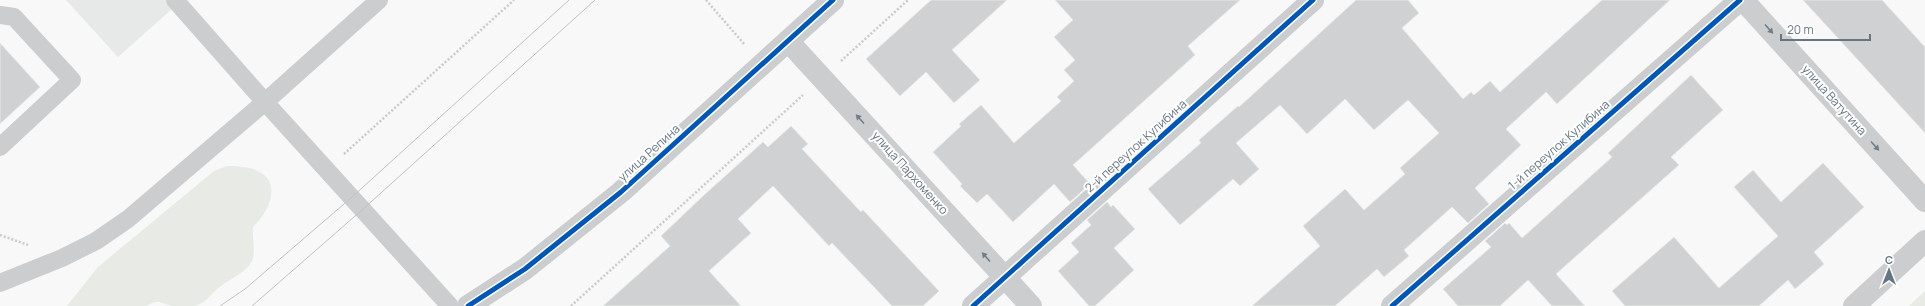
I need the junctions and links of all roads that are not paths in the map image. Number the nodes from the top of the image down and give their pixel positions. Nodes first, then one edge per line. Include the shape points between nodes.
1 (175, 0) edge
2 (379, 0) edge
3 (832, 0) edge
4 (1313, 0) edge
5 (1740, 0) edge
6 (1743, 0) edge
7 (0, 15) edge
8 (788, 41) junction
9 (265, 102) junction
10 (0, 147) edge
11 (1925, 201) edge
12 (1925, 241) edge
13 (1005, 277) junction
14 (0, 283) edge
15 (450, 306) edge
16 (468, 306) edge
17 (973, 306) edge
18 (1031, 306) edge
19 (1392, 306) edge
20 (1854, 306) edge

1 - 9 lane
2 - 9 lane
3 - 8 street, улица Репина
4 - 13 street, 2-й переулок Кулибина
5 - 19 street, 1-й переулок Кулибина
6 -> 11 street, улица Ватутина
7 - 10 lane via 14,17 72,80
13 -> 8 street, улица Пархоменко
8 - 16 street, улица Репина via 621,192 525,268
9 - 14 lane via 128,219 96,241
9 - 15 lane
12 - 20 street
13 - 17 street, 2-й переулок Кулибина
13 - 18 street, улица Пархоменко

